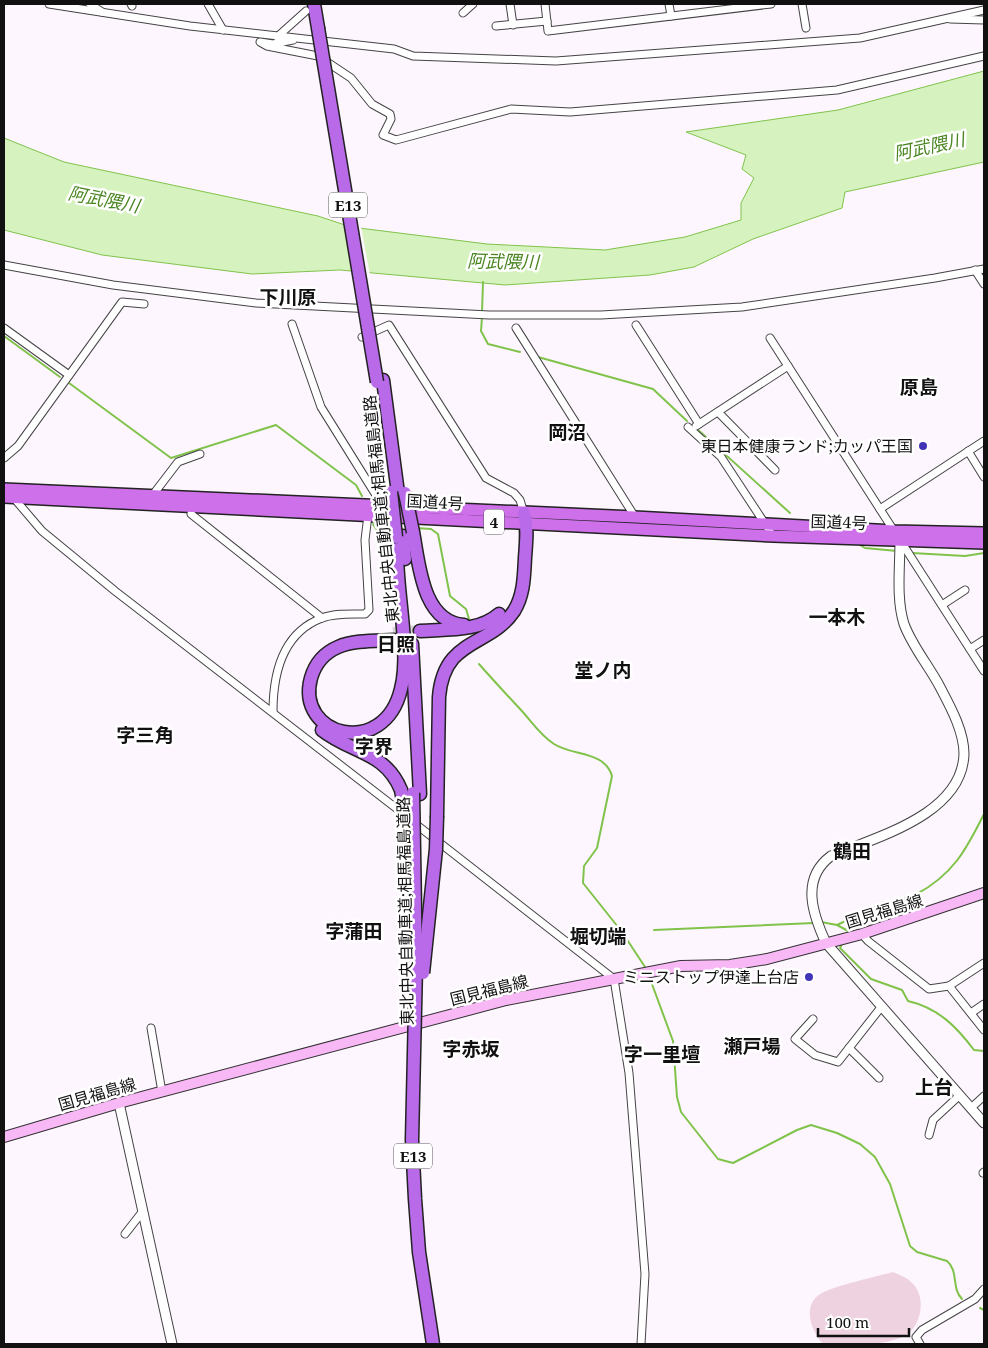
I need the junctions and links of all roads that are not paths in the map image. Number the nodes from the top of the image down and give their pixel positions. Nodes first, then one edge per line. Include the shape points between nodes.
1 (49, 4) edge
2 (90, 4) edge
3 (208, 4) edge
4 (320, 4) edge
5 (474, 4) edge
6 (510, 4) edge
7 (545, 4) edge
8 (669, 4) edge
9 (772, 4) edge
10 (802, 4) edge
11 (310, 8) edge
12 (984, 10) edge
13 (105, 13) junction
14 (463, 13) dead end
15 (670, 16) junction
16 (942, 18) junction
17 (984, 20) edge
18 (547, 21) junction
19 (513, 25) junction
20 (496, 26) dead end
21 (321, 28) junction
22 (806, 28) dead end
23 (222, 30) junction
24 (278, 37) junction
25 (297, 39) junction
26 (984, 56) edge
27 (4, 265) edge
28 (984, 269) edge
29 (975, 270) junction
30 (984, 284) edge
31 (144, 304) dead end
32 (292, 324) dead end
33 (636, 326) dead end
34 (4, 328) edge
35 (516, 328) dead end
36 (362, 337) dead end
37 (770, 338) dead end
38 (788, 366) junction
39 (69, 375) junction
40 (380, 381) junction
41 (718, 412) junction
42 (699, 424) junction
43 (984, 441) edge
44 (968, 451) junction
45 (200, 454) dead end
46 (4, 458) edge
47 (775, 470) dead end
48 (984, 477) edge
49 (6, 491) edge
50 (398, 493) junction
51 (152, 496) junction
52 (192, 506) junction
53 (880, 509) junction
54 (384, 511) junction
55 (368, 515) junction
56 (635, 517) junction
57 (523, 520) junction
58 (766, 525) junction
59 (984, 533) edge
60 (773, 536) junction
61 (897, 536) junction
62 (402, 539) junction
63 (984, 543) edge
64 (964, 590) dead end
65 (942, 605) junction
66 (322, 618) junction
67 (476, 626) junction
68 (492, 629) junction
69 (984, 640) edge
70 (970, 649) junction
71 (984, 669) edge
72 (273, 712) junction
73 (411, 792) junction
74 (984, 893) edge
75 (862, 934) junction
76 (826, 944) junction
77 (984, 963) edge
78 (420, 969) junction
79 (614, 980) junction
80 (950, 986) junction
81 (984, 1004) edge
82 (882, 1006) junction
83 (971, 1013) junction
84 (812, 1019) dead end
85 (151, 1028) dead end
86 (984, 1030) edge
87 (849, 1048) junction
88 (879, 1078) dead end
89 (162, 1092) junction
90 (960, 1095) junction
91 (984, 1096) edge
92 (119, 1103) junction
93 (971, 1108) junction
94 (984, 1123) edge
95 (929, 1135) dead end
96 (4, 1137) edge
97 (143, 1211) junction
98 (125, 1234) dead end
99 (984, 1289) edge
100 (172, 1344) edge
101 (433, 1344) edge
102 (439, 1344) edge
103 (642, 1344) edge
104 (920, 1344) edge

1 - 13 street
2 - 13 street
3 - 23 street
4 - 21 highway, 東北中央自動車道;相馬福島道路 / E13
5 - 14 street
6 - 19 street
7 - 18 street
8 - 15 street
9 - 15 street
10 - 22 street
11 - 21 highway, 東北中央自動車道;相馬福島道路 / E13
11 - 24 street
12 - 16 street
13 - 23 street
15 - 18 street via 548,31
16 - 17 street
16 - 25 street via 860,38 556,61 413,56 394,49
18 - 19 street
19 - 20 street
21 - 40 highway, 東北中央自動車道;相馬福島道路 / E13
23 - 24 street
24 - 25 street
25 - 26 street via 284,43 260,42 318,56 351,78 372,104 390,114 391,119 383,135 396,140 511,109 570,112 837,90
27 - 29 street via 113,285 247,302 490,315 619,314 742,306
28 - 29 street
29 - 30 street
31 - 39 street via 122,302
32 - 54 street via 321,407
33 - 42 street
34 - 39 street
35 - 56 street
36 - 57 street via 389,325 486,478 520,500
37 - 38 street
38 - 41 street
38 - 53 street
39 - 46 street via 18,446
40 - 50 highway, 東北中央自動車道;相馬福島道路 / E13
40 - 50 highway, 東北中央自動車道;相馬福島道路 / E13 via 386,396
41 - 42 street
41 - 47 street
42 - 58 street via 690,428 721,457
43 - 44 street
44 - 48 street
44 - 53 street
45 - 51 street via 178,462
49 - 51 highway, 国道4号 / 4
49 - 52 highway, 国道4号 / 4
49 - 72 street via 42,531
50 - 62 highway, bridge
50 - 62 highway, 東北中央自動車道;相馬福島道路 / E13, bridge
51 - 54 highway, 国道4号 / 4
52 - 55 highway, 国道4号 / 4
52 - 66 street via 191,514
53 - 61 street
54 - 55 highway, 国道4号 / 4
54 - 57 highway, 国道4号 / 4
55 - 66 street via 365,540 369,610 365,614
56 - 57 highway, 国道4号 / 4
56 - 58 highway, 国道4号 / 4
57 - 60 highway, 国道4号 / 4
57 - 67 highway via 516,578 509,601 496,618
57 - 68 highway via 524,580 520,597 509,616
58 - 60 street
58 - 61 highway, 国道4号 / 4
59 - 61 highway, 国道4号 / 4
60 - 61 highway, 国道4号 / 4
61 - 63 highway, 国道4号 / 4
61 - 65 street
61 - 76 street via 904,624 955,720 963,745 962,765 950,791 918,819 823,862 814,880 812,901 813,914
62 - 67 highway via 435,609 458,624
62 - 73 highway, 東北中央自動車道;相馬福島道路 / E13 via 412,654
62 - 73 highway via 404,674 398,702 385,721 363,733 339,731 329,726 314,710 309,694 313,671 329,652 343,645 393,636 344,638 325,647 307,667 302,691 306,709 319,728 383,764
64 - 65 street
65 - 70 street
66 - 72 street via 299,632 282,656 273,686
67 - 68 highway via 421,635 471,634
68 - 78 highway, bridge via 457,654 447,666 442,680 436,858
69 - 70 street
70 - 71 street
72 - 79 street
73 - 78 highway, 東北中央自動車道;相馬福島道路 / E13, bridge
73 - 78 highway, bridge via 408,841
74 - 75 main road, 国見福島線
75 - 76 main road, 国見福島線
75 - 80 street via 929,989
76 - 79 main road, 国見福島線 via 750,963 681,966
76 - 82 street
77 - 80 street
78 - 101 highway, 東北中央自動車道;相馬福島道路 / E13, bridge via 412,1140 414,1199
78 - 102 highway, 東北中央自動車道;相馬福島道路 / E13 via 420,1191 431,1303
79 - 89 main road, 国見福島線 via 506,1000
79 - 103 street via 628,1073 645,1274
80 - 83 street
81 - 83 street
82 - 87 street
82 - 90 street
83 - 86 street
84 - 87 street via 795,1039 815,1054 838,1062
85 - 89 street
87 - 88 street
89 - 92 main road, 国見福島線
90 - 93 street
90 - 95 street via 933,1120
91 - 93 street
92 - 96 main road, 国見福島線
92 - 97 street
93 - 94 street
97 - 98 street
97 - 100 street
99 - 104 street via 975,1299 922,1330 916,1337

